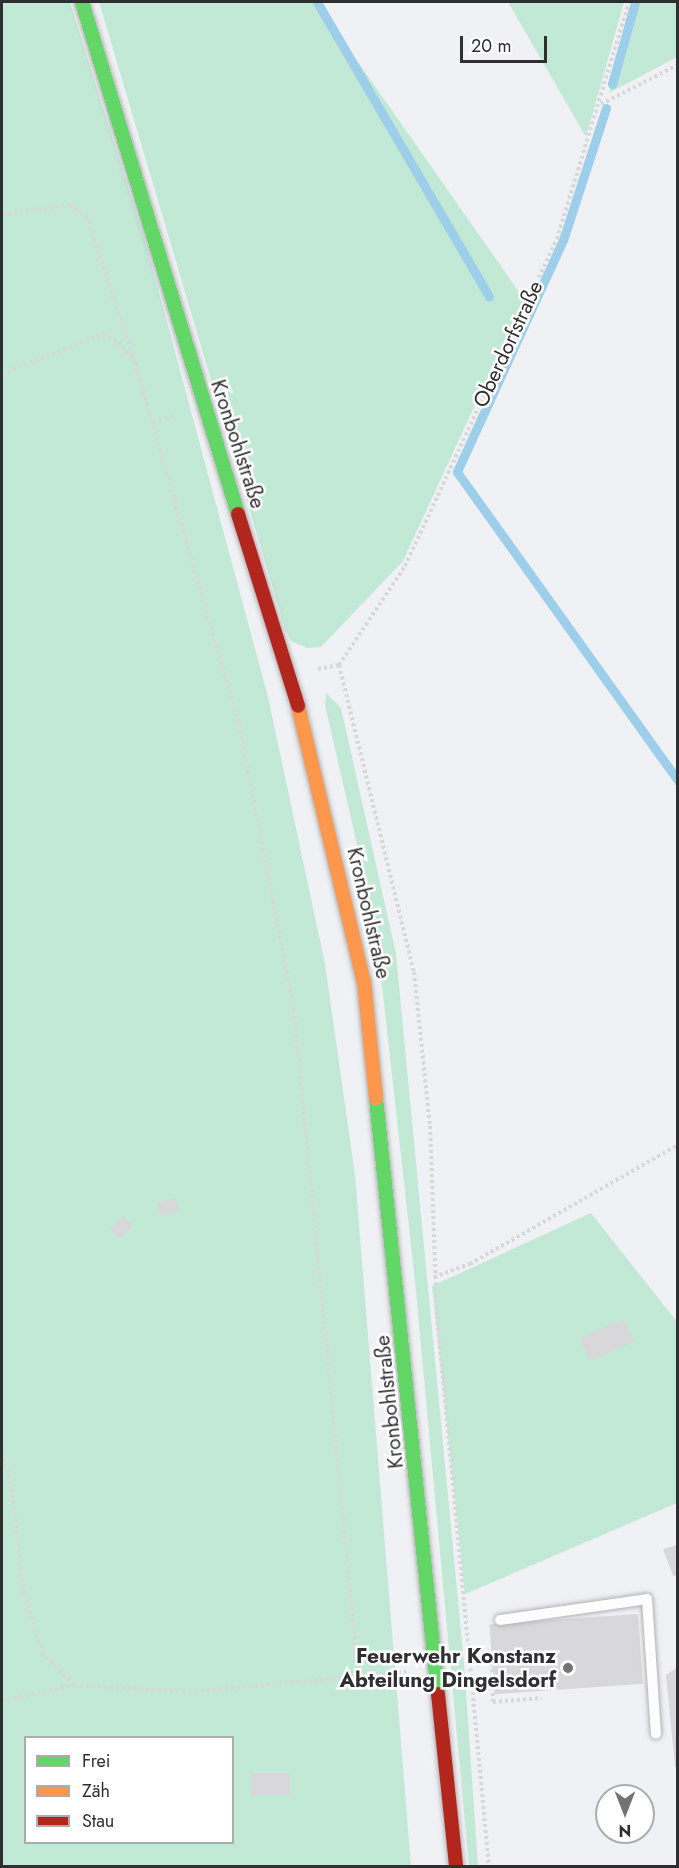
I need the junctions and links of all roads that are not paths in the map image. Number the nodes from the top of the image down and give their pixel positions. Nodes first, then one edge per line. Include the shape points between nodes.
1 (82, 2) edge
2 (500, 1620) dead end
3 (656, 1734) dead end
4 (456, 1866) edge

1 - 4 main road, Kronbohlstraße via 203,408 290,674 364,982
2 - 3 lane via 647,1599

